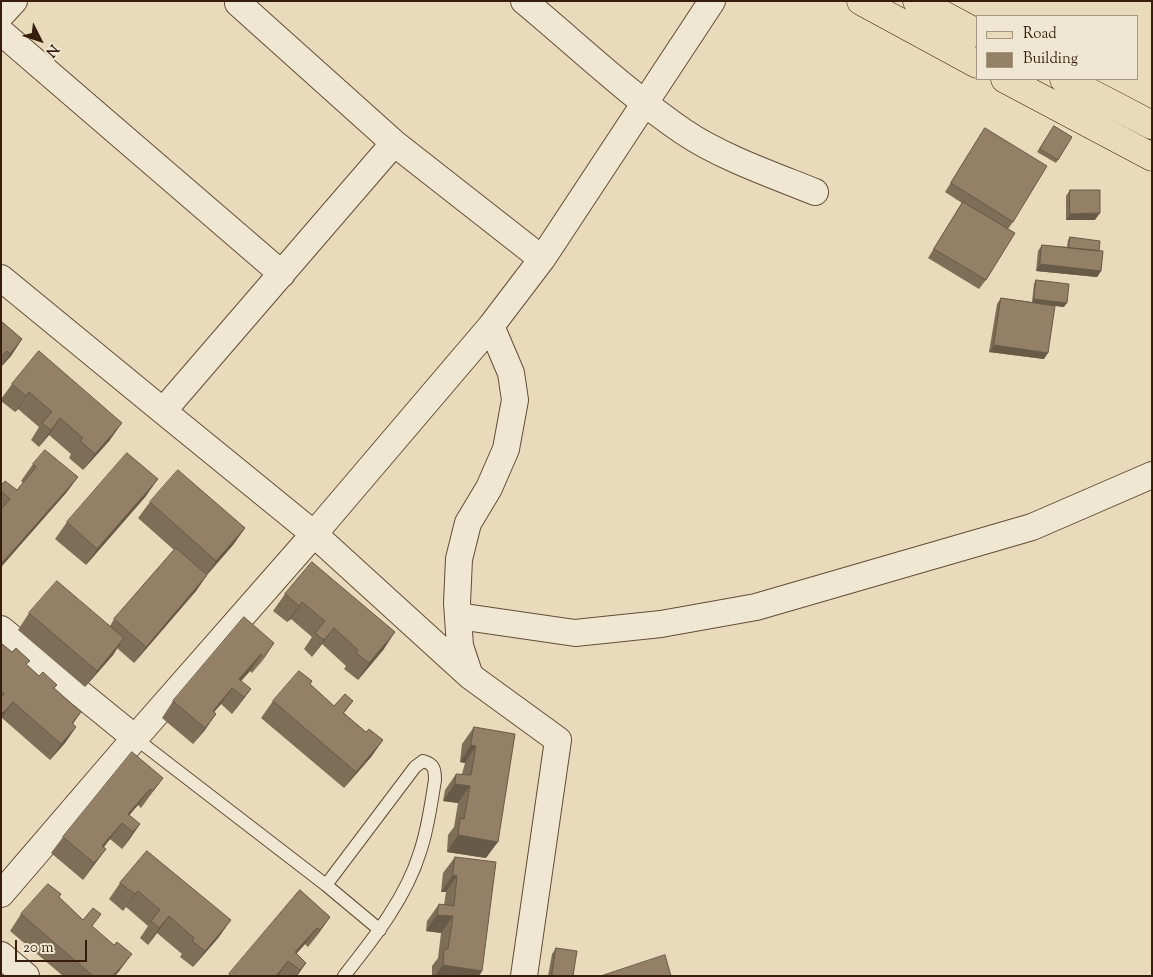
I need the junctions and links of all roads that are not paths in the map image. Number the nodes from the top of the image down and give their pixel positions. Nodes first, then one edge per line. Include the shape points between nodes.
1 (14, 1) edge
2 (524, 1) edge
3 (712, 1) edge
4 (861, 1) edge
5 (917, 1) edge
6 (238, 2) edge
7 (1, 15) edge
8 (1, 32) edge
9 (976, 32) edge
10 (976, 63) edge
11 (1007, 80) edge
12 (1066, 80) edge
13 (645, 102) junction
14 (1152, 125) edge
15 (394, 143) junction
16 (1152, 157) edge
17 (815, 192) dead end
18 (542, 259) junction
19 (282, 274) junction
20 (1, 278) edge
21 (491, 326) junction
22 (163, 411) junction
23 (1152, 475) edge
24 (314, 534) junction
25 (458, 616) junction
26 (1, 629) edge
27 (470, 676) junction
28 (135, 738) junction
29 (326, 886) junction
30 (1, 894) edge
31 (380, 930) junction
32 (1, 955) edge
33 (26, 976) edge
34 (344, 976) edge
35 (524, 976) edge

1 - 7 street
2 - 13 street
3 - 13 street
4 - 10 main road
5 - 9 main road
6 - 15 street
8 - 19 street
11 - 16 main road
12 - 14 main road
13 - 17 street via 685,133 736,160
13 - 18 street
15 - 18 street
15 - 19 street
18 - 21 street
19 - 22 street
20 - 22 street
21 - 24 street
21 - 25 street via 511,373 516,400 506,449 489,488 468,523 458,559
22 - 24 street
23 - 25 street via 1032,527 756,607 661,624 575,633
24 - 27 street
24 - 28 street
25 - 27 street via 460,646
26 - 28 street
27 - 35 street via 558,740
28 - 29 lane
28 - 30 street
29 - 31 lane
29 - 31 lane via 414,767 423,761 430,763 435,770 435,780 420,852
31 - 34 lane
32 - 33 street

